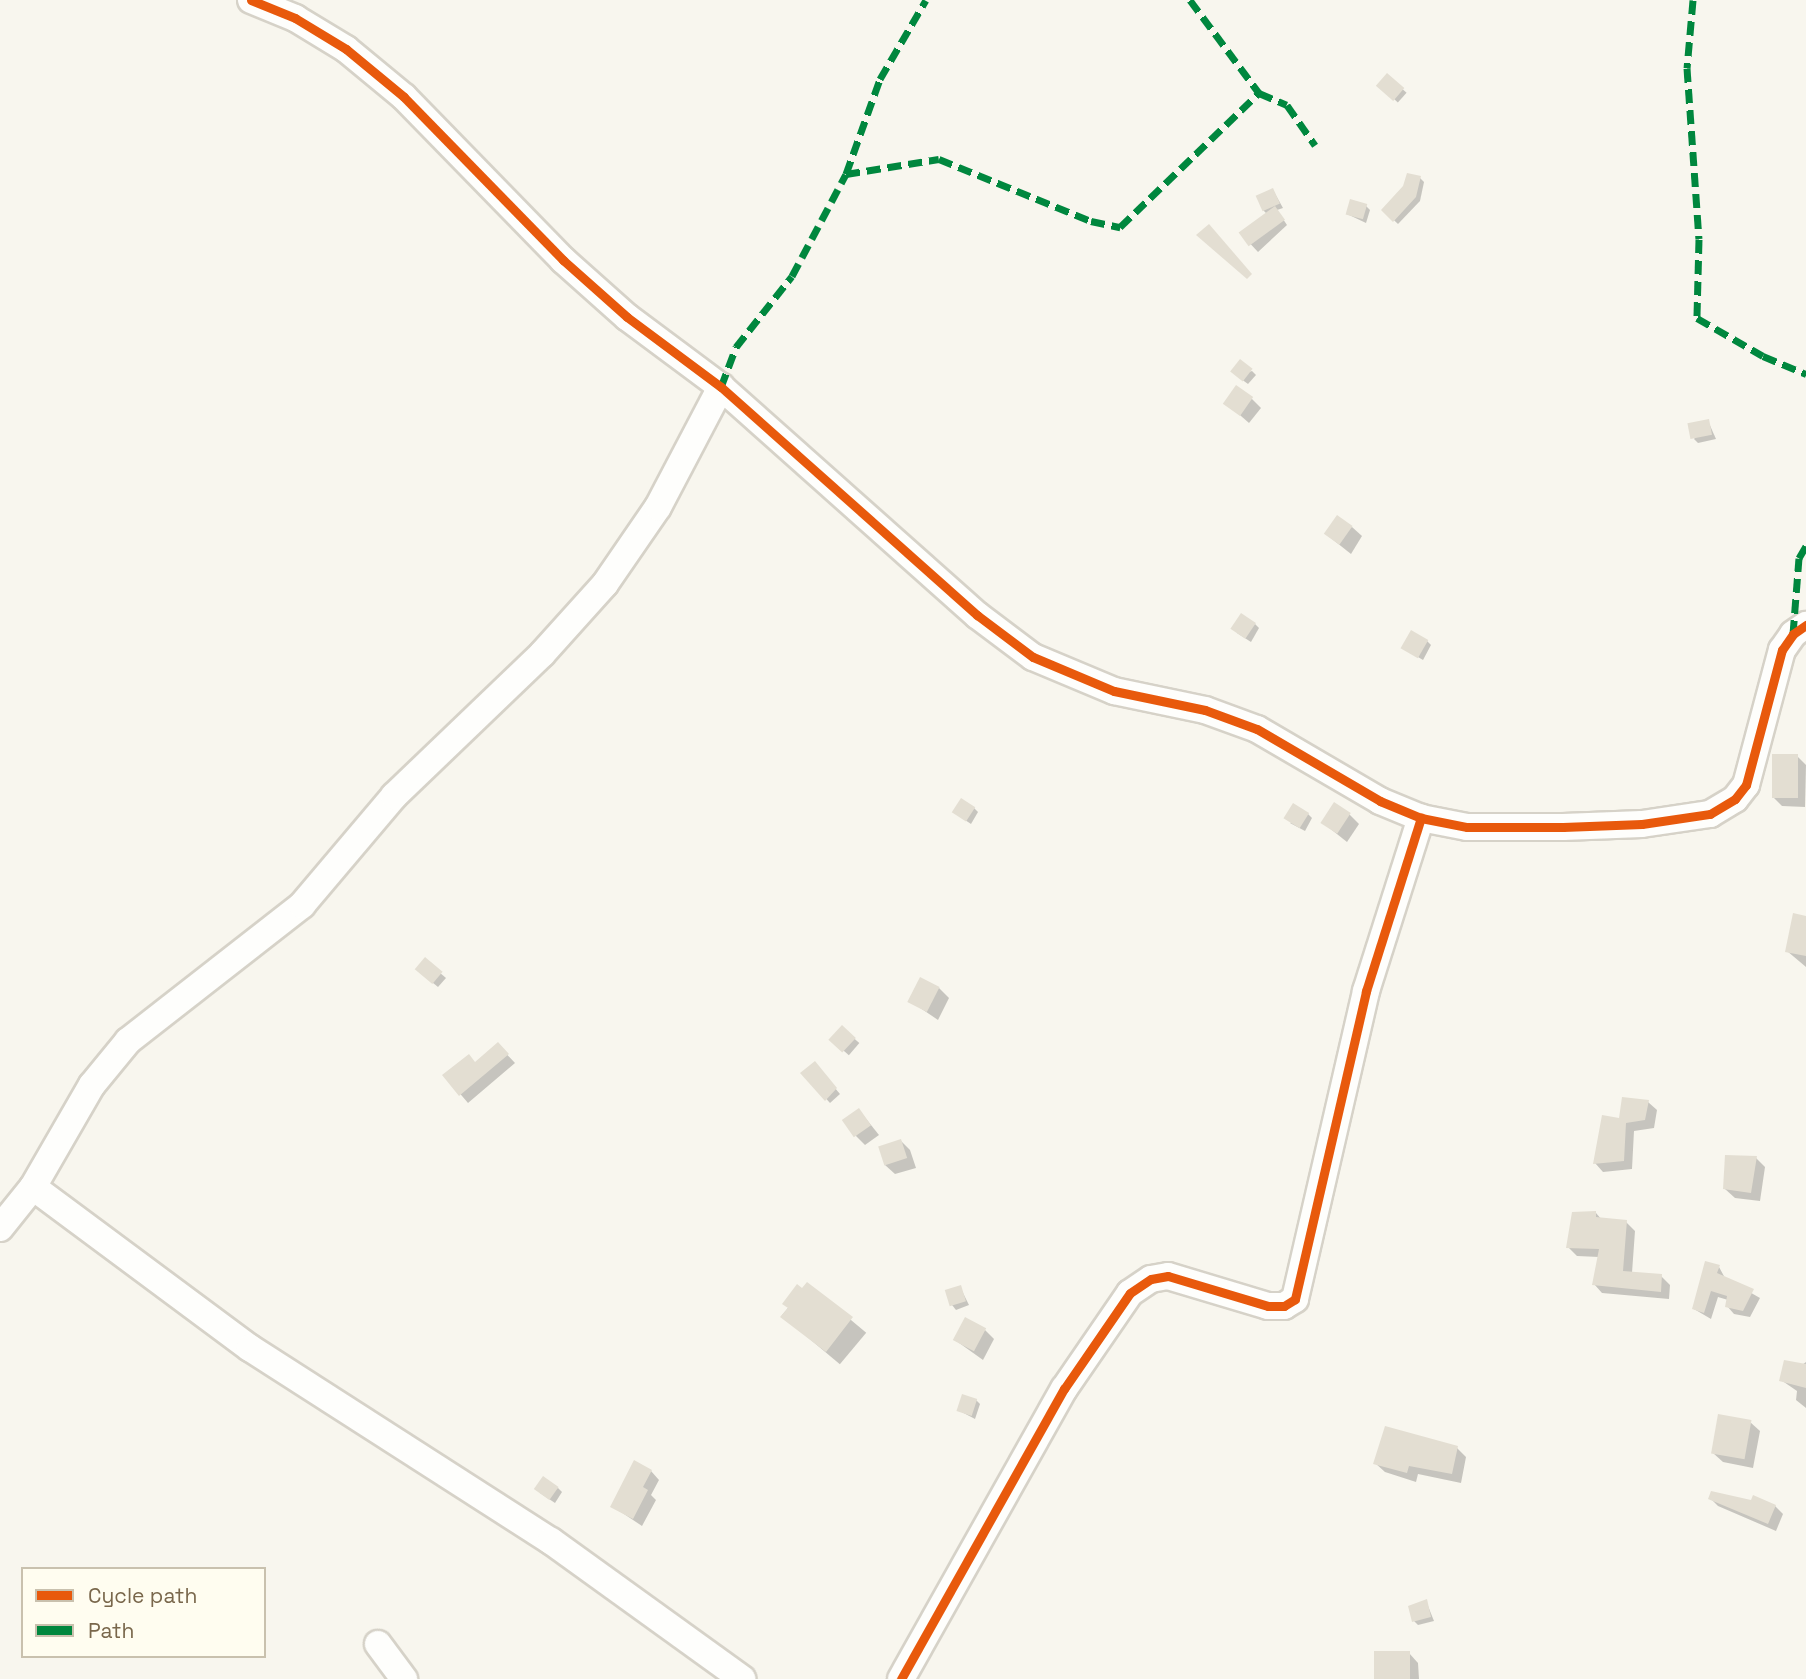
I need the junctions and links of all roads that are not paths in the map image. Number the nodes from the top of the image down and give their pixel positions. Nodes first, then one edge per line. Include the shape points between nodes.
1 (251, 0) edge
2 (720, 387) junction
3 (1806, 625) edge
4 (1421, 818) junction
5 (33, 1187) junction
6 (0, 1228) edge
7 (378, 1644) dead end
8 (404, 1679) edge
9 (741, 1679) edge
10 (901, 1679) edge

1 - 2 street via 295,18 356,57 420,113 564,260 627,317
2 - 4 street via 977,615 1032,657 1088,683 1205,710 1257,729 1380,800
2 - 5 street via 658,507 605,584 541,654 394,796 302,905 128,1041 92,1085
3 - 4 street via 1782,650 1746,785 1735,799 1710,814 1563,827 1467,827
4 - 10 street via 1362,1004 1295,1299 1284,1307 1268,1306 1168,1276 1151,1279 1130,1293 1064,1389
5 - 6 street
5 - 9 street via 250,1348 551,1541
7 - 8 street

